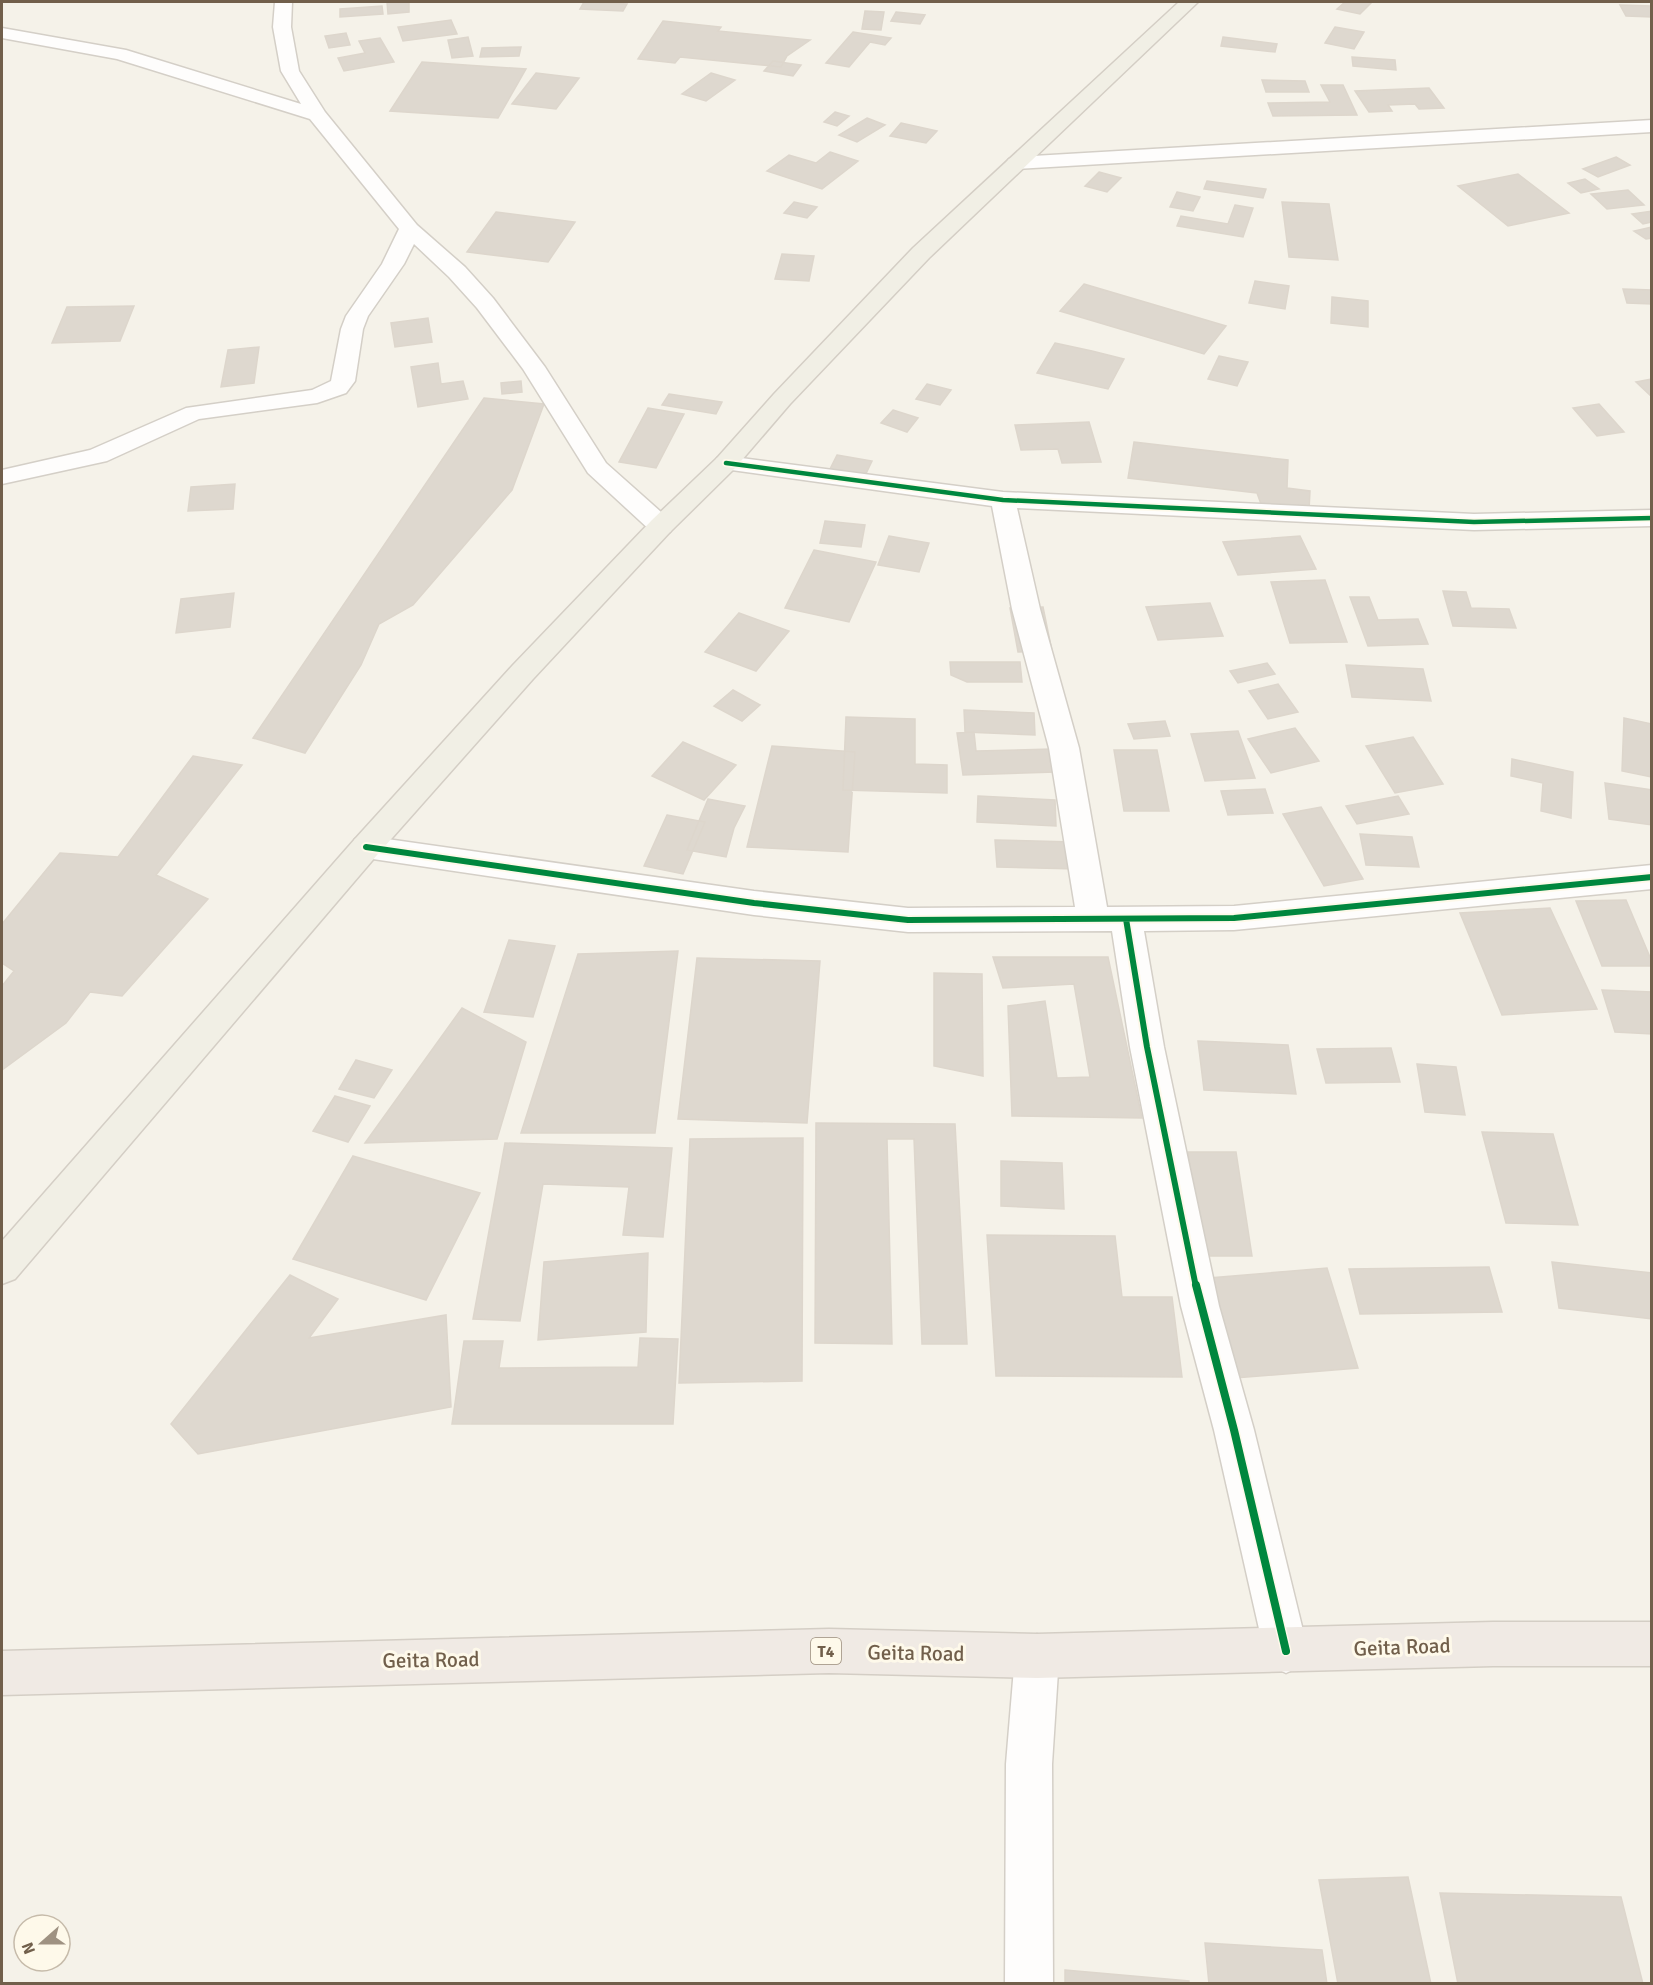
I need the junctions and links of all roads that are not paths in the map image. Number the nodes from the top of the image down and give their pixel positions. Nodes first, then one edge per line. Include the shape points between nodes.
1 (283, 2) edge
2 (1189, 2) edge
3 (2, 33) edge
4 (317, 115) junction
5 (1652, 126) edge
6 (1016, 163) junction
7 (410, 229) junction
8 (726, 463) junction
9 (2, 477) edge
10 (1003, 500) junction
11 (1652, 518) edge
12 (661, 526) junction
13 (366, 847) junction
14 (1652, 877) edge
15 (1109, 920) junction
16 (2, 1267) edge
17 (1652, 1644) edge
18 (1286, 1651) junction
19 (1037, 1656) junction
20 (2, 1673) edge
21 (1029, 1983) edge

1 - 4 street via 282,27 290,71
2 - 6 main road
3 - 4 street via 120,54
4 - 7 street
5 - 6 street
6 - 8 main road via 921,253
7 - 9 street via 393,264 351,329 343,381 338,388 317,396 194,413 98,456
7 - 12 street via 485,303 533,367 597,468
8 - 10 street
8 - 12 main road
10 - 11 street via 1474,522
10 - 15 street via 1026,609
12 - 13 main road
13 - 15 street via 754,903 908,920
13 - 16 main road
14 - 15 street via 1234,918
15 - 18 street via 1150,1058 1200,1306
17 - 18 highway, Geita Road / T4 via 1493,1644
18 - 19 highway, Geita Road / T4
19 - 20 highway, Geita Road / T4 via 829,1651
19 - 21 street via 1029,1764

